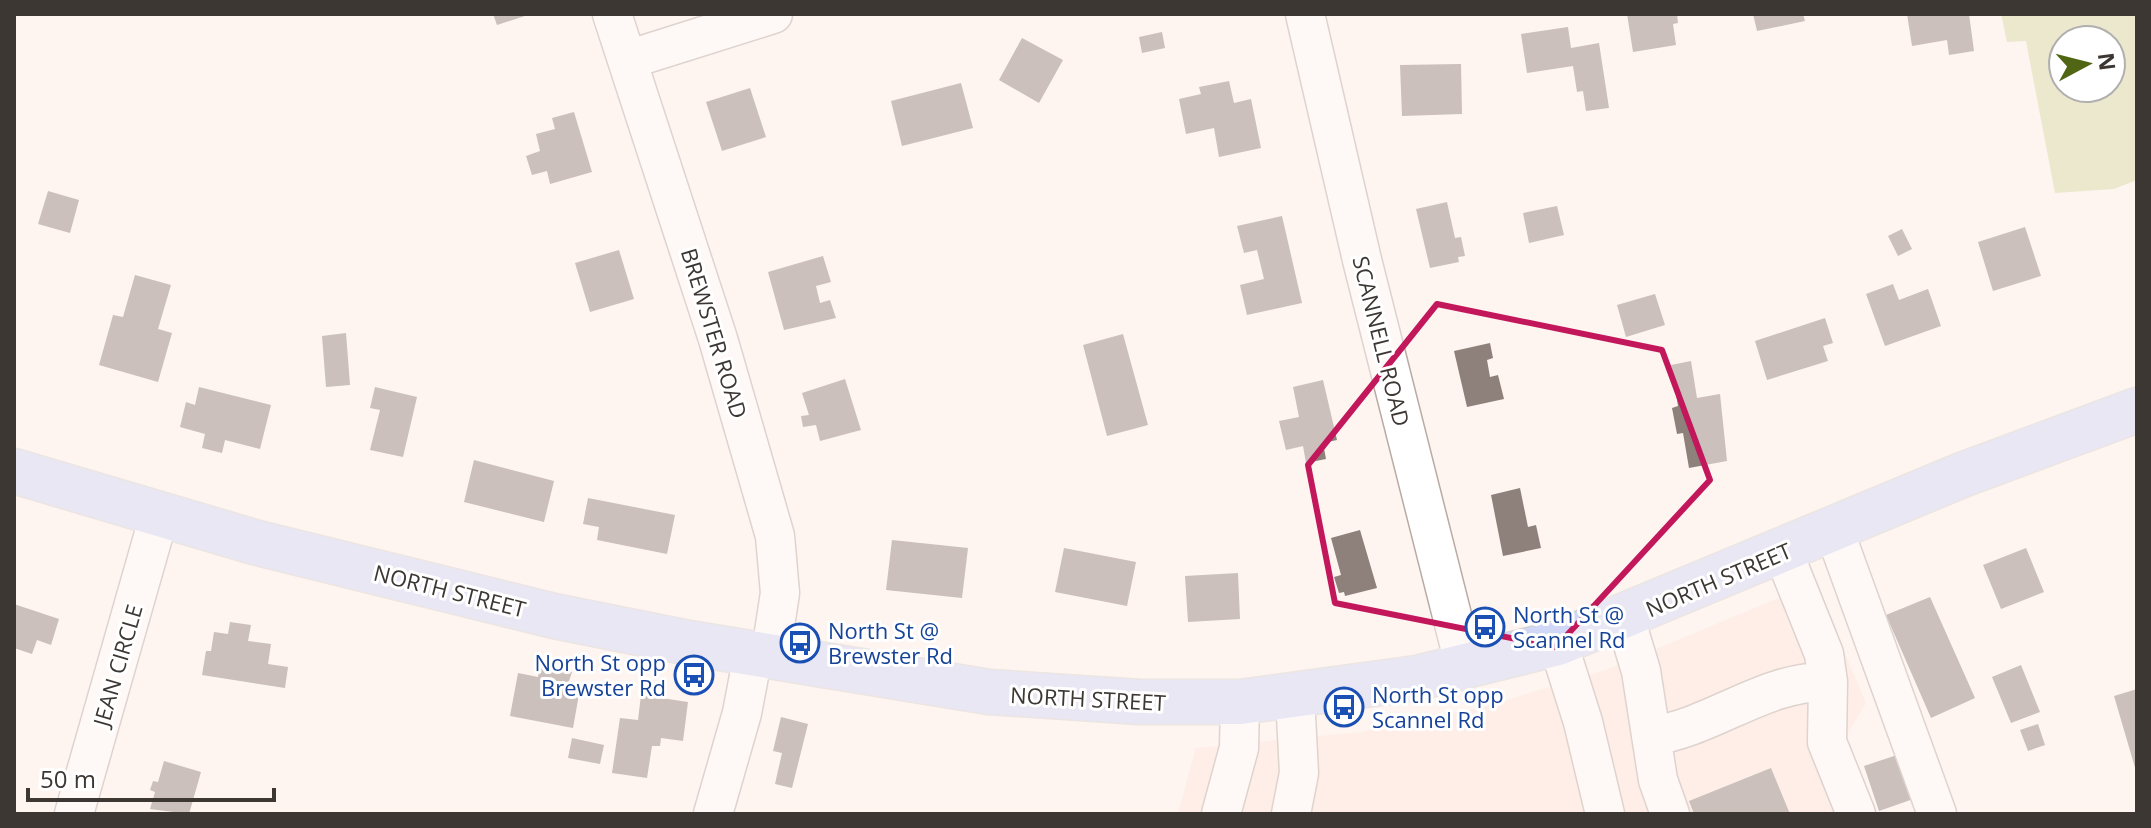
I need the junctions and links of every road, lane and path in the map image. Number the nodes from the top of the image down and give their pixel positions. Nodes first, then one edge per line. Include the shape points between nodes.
1 (612, 14) edge
2 (773, 14) edge
3 (1305, 14) edge
4 (627, 60) junction
5 (2137, 410) edge
6 (14, 471) edge
7 (159, 516) junction
8 (1834, 530) junction
9 (1783, 552) junction
10 (1625, 618) junction
11 (1558, 643) junction
12 (761, 657) junction
13 (1465, 667) junction
14 (1828, 682) junction
15 (1295, 697) junction
16 (1240, 702) junction
17 (1651, 736) junction
18 (74, 814) edge
19 (713, 814) edge
20 (1221, 814) edge
21 (1291, 814) edge
22 (1605, 814) edge
23 (1670, 814) edge
24 (1856, 814) edge
25 (1937, 814) edge

1 - 4 street, BREWSTER ROAD
2 - 4 street
3 - 13 street, SCANNELL ROAD
4 - 12 street, BREWSTER ROAD via 775,536 780,593
5 - 8 main road, NORTH STREET via 1962,475
6 - 7 main road, NORTH STREET
7 - 12 main road, NORTH STREET via 554,616
7 - 18 street, JEAN CIRCLE
8 - 9 main road, NORTH STREET
8 - 25 street
9 - 10 main road, NORTH STREET
9 - 14 street via 1824,654
10 - 11 main road, NORTH STREET
10 - 17 street via 1641,671
11 - 13 main road, NORTH STREET
11 - 22 street
12 - 16 main road, NORTH STREET via 1040,697
12 - 19 street, BREWSTER ROAD
13 - 15 main road, NORTH STREET
14 - 17 street via 1794,686 1675,732
14 - 24 street via 1827,742
15 - 16 main road, NORTH STREET
15 - 21 street via 1299,773
16 - 20 street via 1239,748
17 - 23 street

